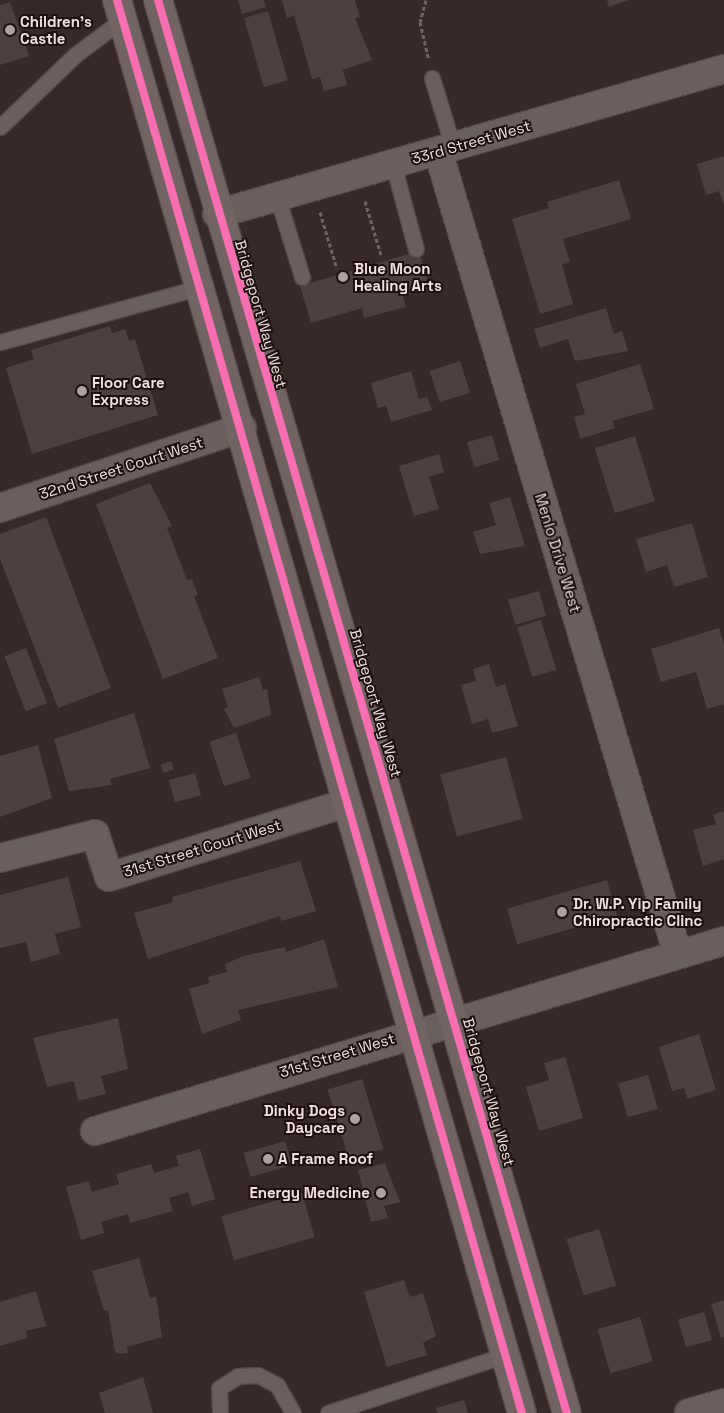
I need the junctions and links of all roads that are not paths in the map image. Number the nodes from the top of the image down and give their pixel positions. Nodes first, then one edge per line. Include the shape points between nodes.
1 (158, 0) edge
2 (120, 10) edge
3 (724, 69) edge
4 (432, 78) road end
5 (0, 127) edge
6 (445, 149) junction
7 (393, 164) junction
8 (278, 196) junction
9 (218, 214) junction
10 (416, 249) dead end
11 (302, 277) dead end
12 (201, 286) junction
13 (0, 342) edge
14 (242, 428) junction
15 (0, 508) edge
16 (346, 803) junction
17 (0, 858) edge
18 (724, 941) edge
19 (678, 955) junction
20 (454, 1020) junction
21 (412, 1033) junction
22 (95, 1131) dead end
23 (505, 1355) junction
24 (724, 1403) edge
25 (220, 1413) edge
26 (293, 1413) edge
27 (328, 1413) edge
28 (522, 1413) edge
29 (567, 1413) edge
30 (689, 1413) edge

1 - 9 main road, Bridgeport Way West
2 - 5 lane
2 - 12 main road
3 - 6 street, 33rd Street West
4 - 6 lane
6 - 7 street, 33rd Street West
6 - 19 street, Menlo Drive West
7 - 8 street, 33rd Street West
7 - 10 lane
8 - 9 street, 33rd Street West
8 - 11 lane
9 - 20 main road, Bridgeport Way West
12 - 13 lane
12 - 14 main road
14 - 15 street, 32nd Street Court West
14 - 16 main road
16 - 17 street, 31st Street Court West via 109,877 95,834
16 - 21 main road
18 - 19 street, 31st Street West
19 - 20 street, 31st Street West
20 - 21 street, 31st Street West
20 - 29 main road, Bridgeport Way West
21 - 22 street, 31st Street West
21 - 23 main road
23 - 27 lane
23 - 28 main road
24 - 30 street
25 - 26 lane via 219,1388 238,1376 258,1375 278,1385

